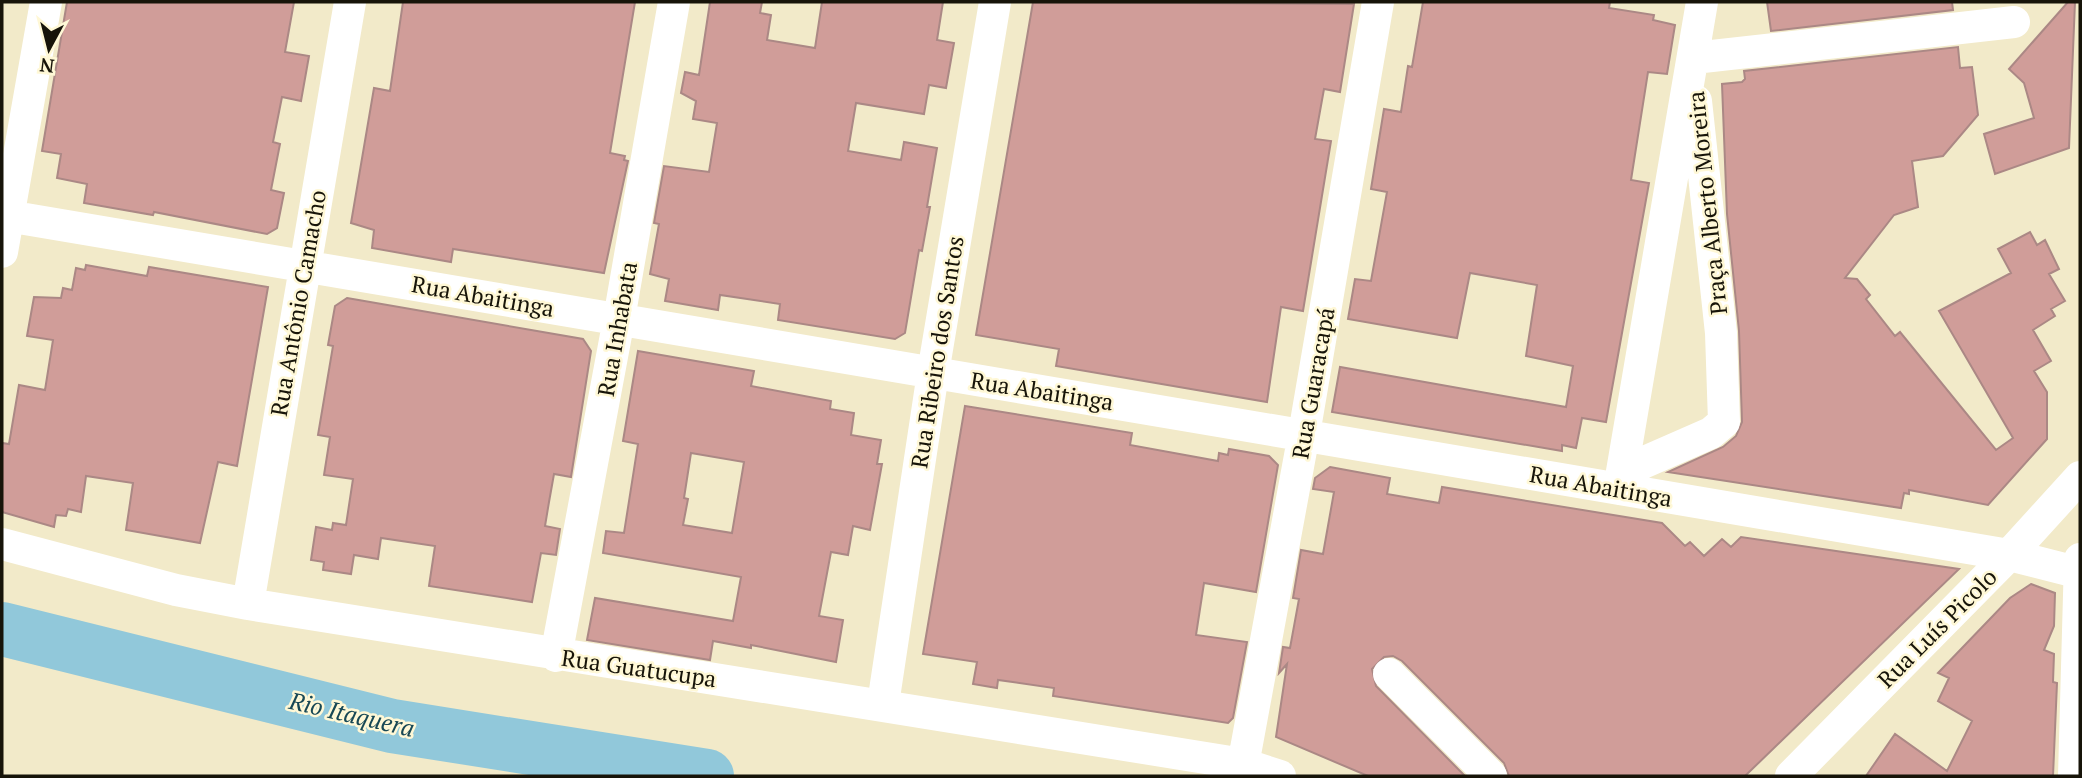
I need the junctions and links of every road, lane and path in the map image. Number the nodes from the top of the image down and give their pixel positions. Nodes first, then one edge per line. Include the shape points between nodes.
1 (46, 2) edge
2 (350, 2) edge
3 (674, 2) edge
4 (995, 2) edge
5 (1378, 2) edge
6 (1702, 2) edge
7 (2014, 22) dead end
8 (1693, 63) junction
9 (5, 215) edge
10 (2, 252) edge
11 (304, 266) junction
12 (619, 319) junction
13 (933, 373) junction
14 (1304, 435) junction
15 (2080, 477) edge
16 (1621, 481) junction
17 (2, 544) edge
18 (2009, 555) junction
19 (2080, 559) edge
20 (2080, 573) edge
21 (248, 604) junction
22 (556, 656) junction
23 (1389, 674) dead end
24 (883, 704) junction
25 (1242, 770) edge
26 (1280, 776) edge
27 (1491, 776) edge
28 (1791, 776) edge
29 (2074, 776) edge

1 - 9 street
2 - 11 street, Rua Antônio Camacho
3 - 12 street, Rua Inhabata
4 - 13 street, Rua Ribeiro dos Santos
5 - 14 street, Rua Guaracapá
6 - 8 street
7 - 8 street
8 - 16 street, Praça Alberto Moreira
8 - 16 street, Praça Alberto Moreira via 1721,333 1724,422
9 - 10 street
9 - 11 street, Rua Abaitinga
11 - 12 street, Rua Abaitinga
11 - 21 street, Rua Antônio Camacho
12 - 13 street, Rua Abaitinga
12 - 22 street, Rua Inhabata
13 - 14 street, Rua Abaitinga
13 - 24 street, Rua Ribeiro dos Santos
14 - 16 street, Rua Abaitinga
14 - 25 street, Rua Guaracapá
15 - 18 street, Rua Luís Picolo
16 - 18 street, Rua Abaitinga
17 - 21 street, Rua Guatucupa
18 - 20 street, Rua Abaitinga
18 - 28 street, Rua Luís Picolo
19 - 20 street
20 - 29 street
21 - 22 street, Rua Guatucupa
22 - 24 street, Rua Guatucupa
23 - 27 street
24 - 25 street, Rua Guatucupa
25 - 26 street, Rua Guatucupa

